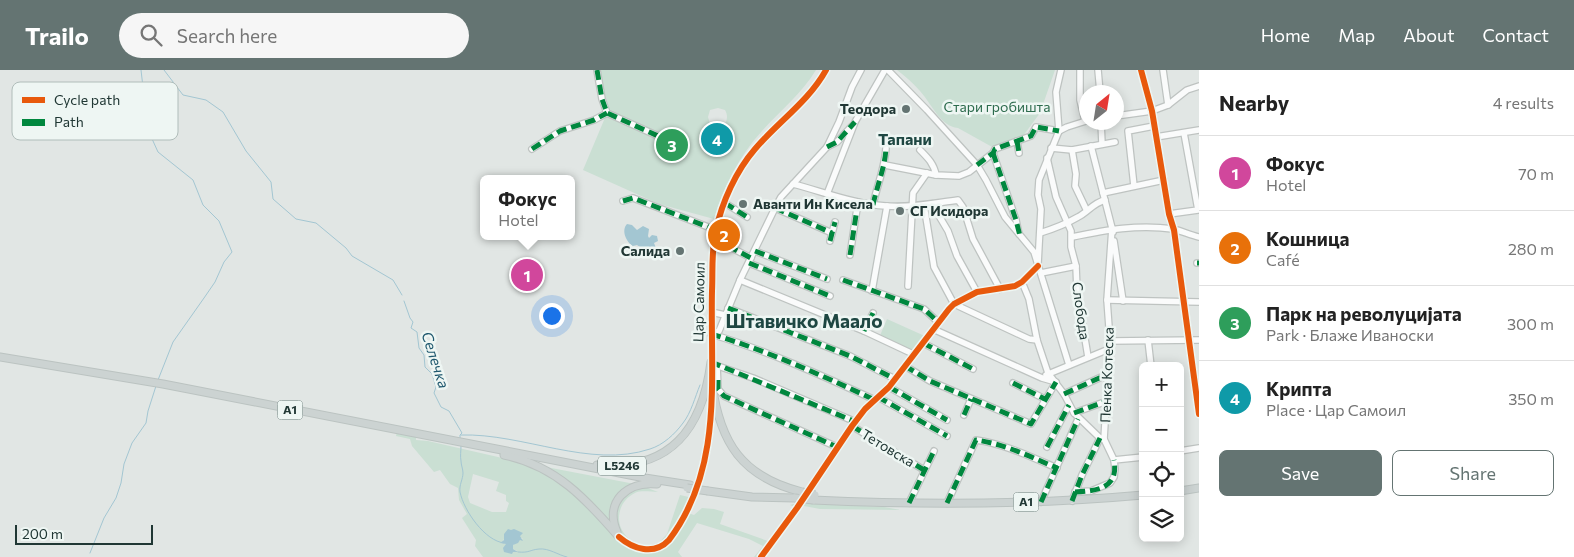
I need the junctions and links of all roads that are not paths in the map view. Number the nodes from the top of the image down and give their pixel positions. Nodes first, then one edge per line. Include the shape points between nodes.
1 (597, 70) edge
2 (826, 70) edge
3 (861, 70) edge
4 (887, 70) edge
5 (1061, 70) edge
6 (1080, 70) edge
7 (1098, 70) edge
8 (1141, 70) edge
9 (1163, 70) edge
10 (1080, 85) edge
11 (1099, 85) edge
12 (1199, 86) edge
13 (1168, 105) junction
14 (1152, 111) junction
15 (607, 113) junction
16 (1124, 115) edge
17 (855, 122) junction
18 (1079, 123) edge
19 (1154, 126) junction
20 (1101, 130) edge
21 (1199, 130) edge
22 (1058, 131) junction
23 (1184, 133) junction
24 (1156, 137) junction
25 (1017, 141) junction
26 (1115, 142) dead end
27 (678, 144) dead end
28 (1102, 144) junction
29 (1091, 146) junction
30 (827, 147) junction
31 (532, 148) dead end
32 (886, 148) dead end
33 (1051, 148) junction
34 (920, 150) dead end
35 (1072, 150) junction
36 (1019, 152) dead end
37 (992, 153) junction
38 (1047, 158) junction
39 (885, 165) junction
40 (977, 166) junction
41 (927, 173) junction
42 (936, 175) junction
43 (1164, 180) junction
44 (793, 184) junction
45 (1134, 186) junction
46 (1103, 193) junction
47 (827, 194) junction
48 (1105, 200) junction
49 (622, 201) dead end
50 (858, 202) junction
51 (725, 203) junction
52 (932, 204) junction
53 (873, 205) junction
54 (924, 205) junction
55 (887, 206) junction
56 (913, 207) junction
57 (775, 208) junction
58 (1086, 209) junction
59 (1169, 214) junction
60 (747, 217) dead end
61 (835, 222) dead end
62 (1068, 222) junction
63 (1112, 228) junction
64 (716, 230) junction
65 (1174, 230) junction
66 (832, 233) junction
67 (1040, 233) junction
68 (1020, 236) junction
69 (1072, 237) junction
70 (1199, 237) edge
71 (715, 239) junction
72 (830, 241) dead end
73 (755, 251) junction
74 (850, 255) dead end
75 (750, 260) junction
76 (1038, 266) junction
77 (1076, 266) junction
78 (1040, 273) junction
79 (827, 279) dead end
80 (740, 280) junction
81 (843, 280) dead end
82 (1022, 282) junction
83 (908, 286) dead end
84 (1000, 289) junction
85 (872, 291) junction
86 (977, 292) junction
87 (830, 296) dead end
88 (1107, 300) junction
89 (1123, 301) junction
90 (1199, 302) edge
91 (1183, 303) junction
92 (954, 304) junction
93 (728, 308) junction
94 (712, 312) junction
95 (873, 313) dead end
96 (725, 315) junction
97 (938, 322) junction
98 (933, 328) junction
99 (864, 331) junction
100 (711, 334) junction
101 (1037, 340) junction
102 (1148, 340) junction
103 (1188, 340) junction
104 (1199, 340) edge
105 (1110, 341) junction
106 (923, 342) junction
107 (1109, 349) junction
108 (913, 354) junction
109 (0, 357) edge
110 (1088, 357) junction
111 (1151, 362) edge
112 (714, 364) junction
113 (1069, 365) junction
114 (905, 366) junction
115 (973, 369) dead end
116 (1048, 373) junction
117 (1108, 374) junction
118 (1042, 378) junction
119 (895, 379) junction
120 (1196, 380) edge
121 (1056, 382) junction
122 (1013, 383) dead end
123 (712, 384) junction
124 (889, 387) junction
125 (1064, 394) junction
126 (876, 398) junction
127 (971, 399) junction
128 (1045, 399) junction
129 (1107, 401) junction
130 (1069, 406) junction
131 (1074, 413) junction
132 (1199, 414) edge
133 (964, 415) dead end
134 (1078, 419) junction
135 (947, 420) dead end
136 (854, 424) junction
137 (416, 434) joint
138 (947, 436) dead end
139 (1102, 438) junction
140 (474, 446) junction
141 (1047, 446) dead end
142 (838, 447) junction
143 (1199, 448) edge
144 (1184, 450) edge
145 (934, 451) dead end
146 (1139, 457) edge
147 (1114, 460) junction
148 (1057, 468) junction
149 (924, 470) junction
150 (689, 486) junction
151 (1199, 488) edge
152 (1184, 490) edge
153 (1076, 492) junction
154 (813, 495) junction
155 (1139, 495) edge
156 (1072, 501) junction
157 (1041, 502) junction
158 (947, 503) junction
159 (909, 504) junction
160 (619, 537) junction
161 (761, 557) edge

1 - 15 street
2 - 51 street, Цар Самоил / L5246 via 810,92 755,149
3 - 30 street
4 - 17 street
4 - 40 street
5 - 22 street via 1056,92
6 - 10 street
7 - 11 street
8 - 14 street
9 - 13 street
12 - 13 street via 1187,90
13 - 14 street
14 - 16 street
14 - 19 street
15 - 27 street
15 - 31 street via 560,131
17 - 30 street via 837,142
17 - 47 street
18 - 22 street
19 - 24 street
19 - 45 street via 1128,131
20 - 28 street
21 - 23 street
22 - 25 street via 1036,127 1031,136
22 - 33 street
23 - 24 street
23 - 59 street via 1198,210
24 - 43 street
25 - 36 street
25 - 37 street
26 - 28 street
28 - 29 street
29 - 35 street
29 - 46 street, Пенка Котеска
30 - 44 street
32 - 39 street
33 - 35 street
33 - 38 street
34 - 42 street via 929,159
35 - 58 street via 1075,186
37 - 40 street
37 - 68 street
38 - 62 street, Слобода via 1056,197
38 - 67 street via 1039,180
39 - 41 street
39 - 53 street
40 - 42 street via 959,176
40 - 68 street via 1005,217
41 - 42 street
41 - 56 street via 914,193
43 - 45 street
43 - 59 street
44 - 47 street
44 - 57 street
45 - 46 street
46 - 48 street, Пенка Котеска
47 - 50 street
48 - 58 street
48 - 63 street, Пенка Котеска
49 - 64 street via 633,198
50 - 53 street
50 - 74 street
51 - 60 street
51 - 64 street, Цар Самоил / L5246
52 - 54 street
52 - 84 street via 958,200 973,240
52 - 86 street
53 - 55 street
54 - 56 street
54 - 92 street via 934,267
55 - 56 street
55 - 85 street
56 - 83 street
57 - 66 street
57 - 73 street
58 - 62 street
59 - 65 street
61 - 66 street
62 - 67 street
62 - 69 street, Слобода
63 - 65 street via 1136,226
63 - 69 street
63 - 88 street, Пенка Котеска
63 - 89 street, Пенка Котеска
64 - 71 street, Цар Самоил / L5246
65 - 70 street
65 - 91 street
66 - 72 street
67 - 76 street
68 - 76 street via 1034,252
69 - 77 street, Слобода
71 - 75 street
71 - 94 street, Цар Самоил / L5246
73 - 75 street
73 - 79 street
75 - 80 street
75 - 87 street
76 - 78 street
76 - 82 street
77 - 78 street, Слобода
77 - 110 street, Слобода
78 - 113 street
80 - 93 street
80 - 99 street
81 - 85 street
82 - 84 street
82 - 101 street via 1029,299
84 - 86 street
85 - 97 street via 924,309
86 - 92 street
88 - 89 street
88 - 105 street, Пенка Котеска
89 - 91 street
90 - 91 street
91 - 103 street
92 - 97 street
92 - 101 street
93 - 96 street
93 - 119 street via 850,356
94 - 96 street
94 - 100 street, Цар Самоил / L5246
95 - 99 street
96 - 100 street via 718,331
97 - 98 street
98 - 106 street
98 - 118 street
99 - 108 street
100 - 112 street, Цар Самоил / L5246
100 - 126 street via 803,367
101 - 116 street
102 - 103 street
102 - 105 street
102 - 111 street
103 - 104 street
103 - 120 street
105 - 107 street, Пенка Котеска
106 - 108 street
106 - 115 street
107 - 110 street
107 - 117 street, Пенка Котеска
108 - 114 street
109 - 137 main road, A1 via 163,384
110 - 113 street
112 - 123 street, L5246
112 - 136 street, Тетовска
112 - 140 main road, L5246 via 692,425 676,443 642,462 625,466 596,465 516,449
112 - 142 street via 718,389 724,396
113 - 116 street
114 - 119 street
114 - 127 street
116 - 118 street
116 - 121 street
117 - 125 street
117 - 129 street, Пенка Котеска
118 - 121 street
119 - 124 street
120 - 132 street
121 - 125 street
121 - 128 street
122 - 128 street
123 - 154 main road, L5246, bridge via 716,410 732,448 761,476
123 - 160 street, L5246 via 705,464 687,513 666,544 655,548 636,548
124 - 126 street
124 - 135 street
125 - 130 street
126 - 136 street
126 - 138 street
127 - 128 street via 1031,424
127 - 133 street
129 - 131 street
129 - 139 street, Пенка Котеска
130 - 131 street
130 - 141 street
131 - 134 street
134 - 139 street
134 - 148 street
136 - 142 street
136 - 149 street, Тетовска
137 - 140 main road, L5246
139 - 147 street, Пенка Котеска
139 - 153 street
140 - 150 main road
140 - 160 main road, L5246 via 529,462 559,478 586,500
142 - 154 street
143 - 144 street
145 - 149 street, Тетовска
146 - 147 street
147 - 153 street via 1114,476 1110,483 1091,491
148 - 157 street
148 - 158 street via 1016,451 976,440
149 - 159 street, Тетовска
150 - 154 main road, A1, bridge via 752,496 795,498
150 - 160 main road, L5246 via 650,483 624,491 612,517
151 - 152 main road
153 - 156 street
154 - 159 main road, A1
154 - 161 street
155 - 156 main road, A1
156 - 157 main road, A1
157 - 158 main road, A1
158 - 159 main road, A1

